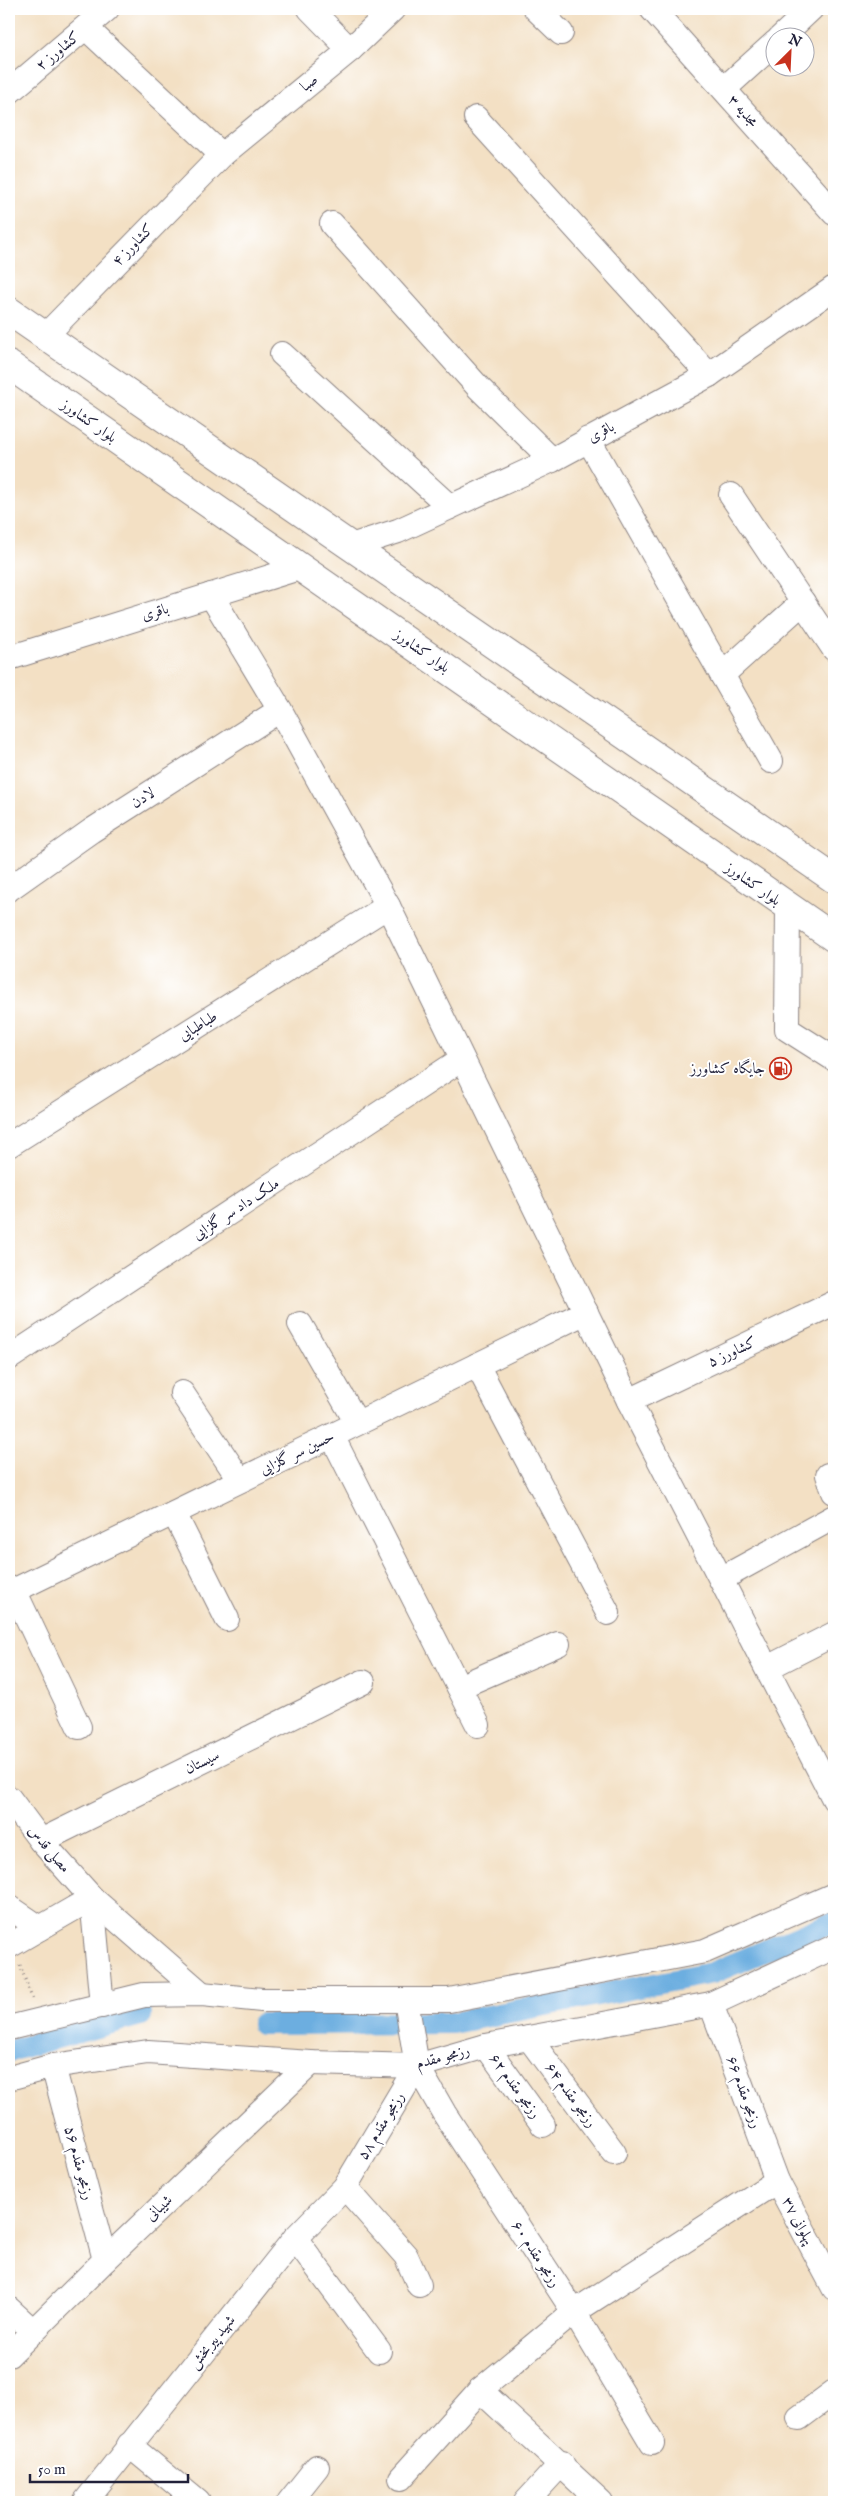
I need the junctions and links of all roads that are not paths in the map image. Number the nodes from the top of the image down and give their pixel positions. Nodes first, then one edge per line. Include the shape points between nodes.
1 (107, 9) edge
2 (310, 9) edge
3 (393, 9) edge
4 (536, 9) edge
5 (652, 9) edge
6 (811, 9) edge
7 (86, 28) junction
8 (791, 28) edge
9 (561, 33) dead end
10 (350, 50) junction
11 (766, 51) edge
12 (724, 89) junction
13 (9, 92) edge
14 (476, 118) dead end
15 (222, 154) junction
16 (834, 213) edge
17 (332, 224) dead end
18 (834, 288) edge
19 (13, 316) edge
20 (45, 336) junction
21 (282, 354) dead end
22 (9, 365) edge
23 (709, 375) junction
24 (588, 438) junction
25 (552, 460) junction
26 (732, 495) dead end
27 (450, 507) junction
28 (351, 546) junction
29 (302, 567) junction
30 (211, 595) junction
31 (803, 602) junction
32 (834, 649) edge
33 (9, 658) edge
34 (722, 675) junction
35 (280, 710) junction
36 (772, 762) dead end
37 (834, 879) edge
38 (9, 889) edge
39 (388, 906) junction
40 (788, 908) junction
41 (834, 938) edge
42 (462, 1059) junction
43 (834, 1059) edge
44 (9, 1145) edge
45 (834, 1303) edge
46 (586, 1312) junction
47 (300, 1324) dead end
48 (9, 1358) edge
49 (477, 1365) junction
50 (182, 1393) dead end
51 (629, 1401) junction
52 (357, 1423) junction
53 (332, 1436) junction
54 (240, 1480) junction
55 (174, 1513) junction
56 (834, 1517) edge
57 (721, 1579) junction
58 (11, 1592) edge
59 (608, 1613) dead end
60 (227, 1619) dead end
61 (834, 1634) edge
62 (558, 1644) dead end
63 (767, 1668) junction
64 (362, 1682) dead end
65 (459, 1687) junction
66 (478, 1725) dead end
67 (79, 1727) dead end
68 (9, 1798) edge
69 (834, 1799) edge
70 (41, 1841) junction
71 (834, 1895) edge
72 (92, 1898) junction
73 (9, 1906) edge
74 (40, 1928) junction
75 (10, 1945) edge
76 (834, 1947) edge
77 (202, 1994) junction
78 (711, 2004) junction
79 (102, 2006) junction
80 (406, 2007) junction
81 (9, 2028) edge
82 (529, 2038) junction
83 (486, 2046) junction
84 (416, 2058) junction
85 (311, 2063) junction
86 (53, 2066) junction
87 (9, 2078) edge
88 (543, 2125) dead end
89 (614, 2153) dead end
90 (777, 2181) junction
91 (345, 2187) junction
92 (295, 2238) junction
93 (104, 2260) junction
94 (419, 2285) dead end
95 (834, 2288) edge
96 (9, 2308) edge
97 (574, 2312) junction
98 (34, 2331) junction
99 (379, 2350) dead end
100 (9, 2355) edge
101 (480, 2390) junction
102 (834, 2392) edge
103 (799, 2418) dead end
104 (652, 2443) dead end
105 (129, 2445) junction
106 (562, 2463) junction
107 (317, 2467) dead end
108 (402, 2478) dead end
109 (85, 2502) edge
110 (198, 2502) edge
111 (290, 2502) edge
112 (526, 2502) edge
113 (601, 2502) edge

1 - 7 street, کشاورز ۲
2 - 10 street
3 - 10 street, صبا
4 - 9 street
5 - 12 street, مجدیه ۳
6 - 8 street
7 - 13 street, کشاورز ۲
7 - 15 street
10 - 15 street, صبا
11 - 12 street
12 - 16 street, مجدیه ۳
14 - 23 street
15 - 20 street, کشاورز ۴
17 - 25 street via 479,388
18 - 23 street, باقری
19 - 20 main road
20 - 28 main road
21 - 27 street
22 - 29 main road, بلوار کشاورز
23 - 24 street, باقری
24 - 25 street, باقری
24 - 34 street
25 - 27 street, باقری
26 - 31 street
27 - 28 street, باقری via 398,531
28 - 37 main road
29 - 30 street, باقری
29 - 40 main road, بلوار کشاورز
30 - 33 street, باقری
30 - 35 street
31 - 32 street
31 - 34 street
34 - 36 street
35 - 38 street, لادن via 91,831
35 - 39 street
39 - 42 street
39 - 44 street, طباطبایی
40 - 41 main road, بلوار کشاورز
40 - 43 street via 788,1029
42 - 46 street
42 - 48 street, ملک داد سر گلزایی
45 - 51 street, کشاورز ۵
46 - 49 street, حسین سر گلزایی
46 - 51 street
47 - 52 street
49 - 52 street, حسین سر گلزایی
49 - 59 street
50 - 54 street
51 - 57 street
52 - 53 street, حسین سر گلزایی
53 - 54 street, حسین سر گلزایی
53 - 65 street
54 - 55 street, حسین سر گلزایی
55 - 58 street, حسین سر گلزایی
55 - 60 street
56 - 57 street
57 - 63 street
58 - 67 street
61 - 63 street
62 - 65 street
63 - 69 street
64 - 70 street, سیستان
65 - 66 street
68 - 70 street, مصلی قدس
70 - 72 street, مصلی قدس
71 - 80 street via 705,1950
72 - 74 street
72 - 77 street, مصلی قدس
72 - 79 street
73 - 74 street
74 - 75 street
76 - 78 street, رزمجو مقدم
77 - 79 street via 144,1995
77 - 80 street
78 - 82 street, رزمجو مقدم
78 - 90 street, رزمجو مقدم ۶۶
79 - 81 street
80 - 84 street, رزمجو مقدم ۶۰
82 - 83 street, رزمجو مقدم
82 - 89 street, رزمجو مقدم ۶۴
83 - 84 street, رزمجو مقدم
83 - 88 street, رزمجو مقدم ۶۲
84 - 85 street, رزمجو مقدم
84 - 91 street, رزمجو مقدم ۵۸
84 - 97 street, رزمجو مقدم ۶۰ via 444,2114
85 - 86 street, رزمجو مقدم via 148,2052
85 - 93 street, شیبانی
86 - 87 street, رزمجو مقدم
86 - 93 street, رزمجو مقدم ۵۶
90 - 95 street, پهلوانی ۳۷
90 - 97 street
91 - 92 street, شهید پیربخش
91 - 94 street via 406,2256
92 - 99 street
92 - 105 street, شهید پیربخش
93 - 98 street, شیبانی
96 - 98 street
97 - 101 street
97 - 104 street, رزمجو مقدم ۶۰
98 - 100 street, شیبانی
101 - 106 street
101 - 108 street
102 - 103 street
105 - 109 street, شهید پیربخش
105 - 110 street
106 - 112 street
106 - 113 street
107 - 111 street

